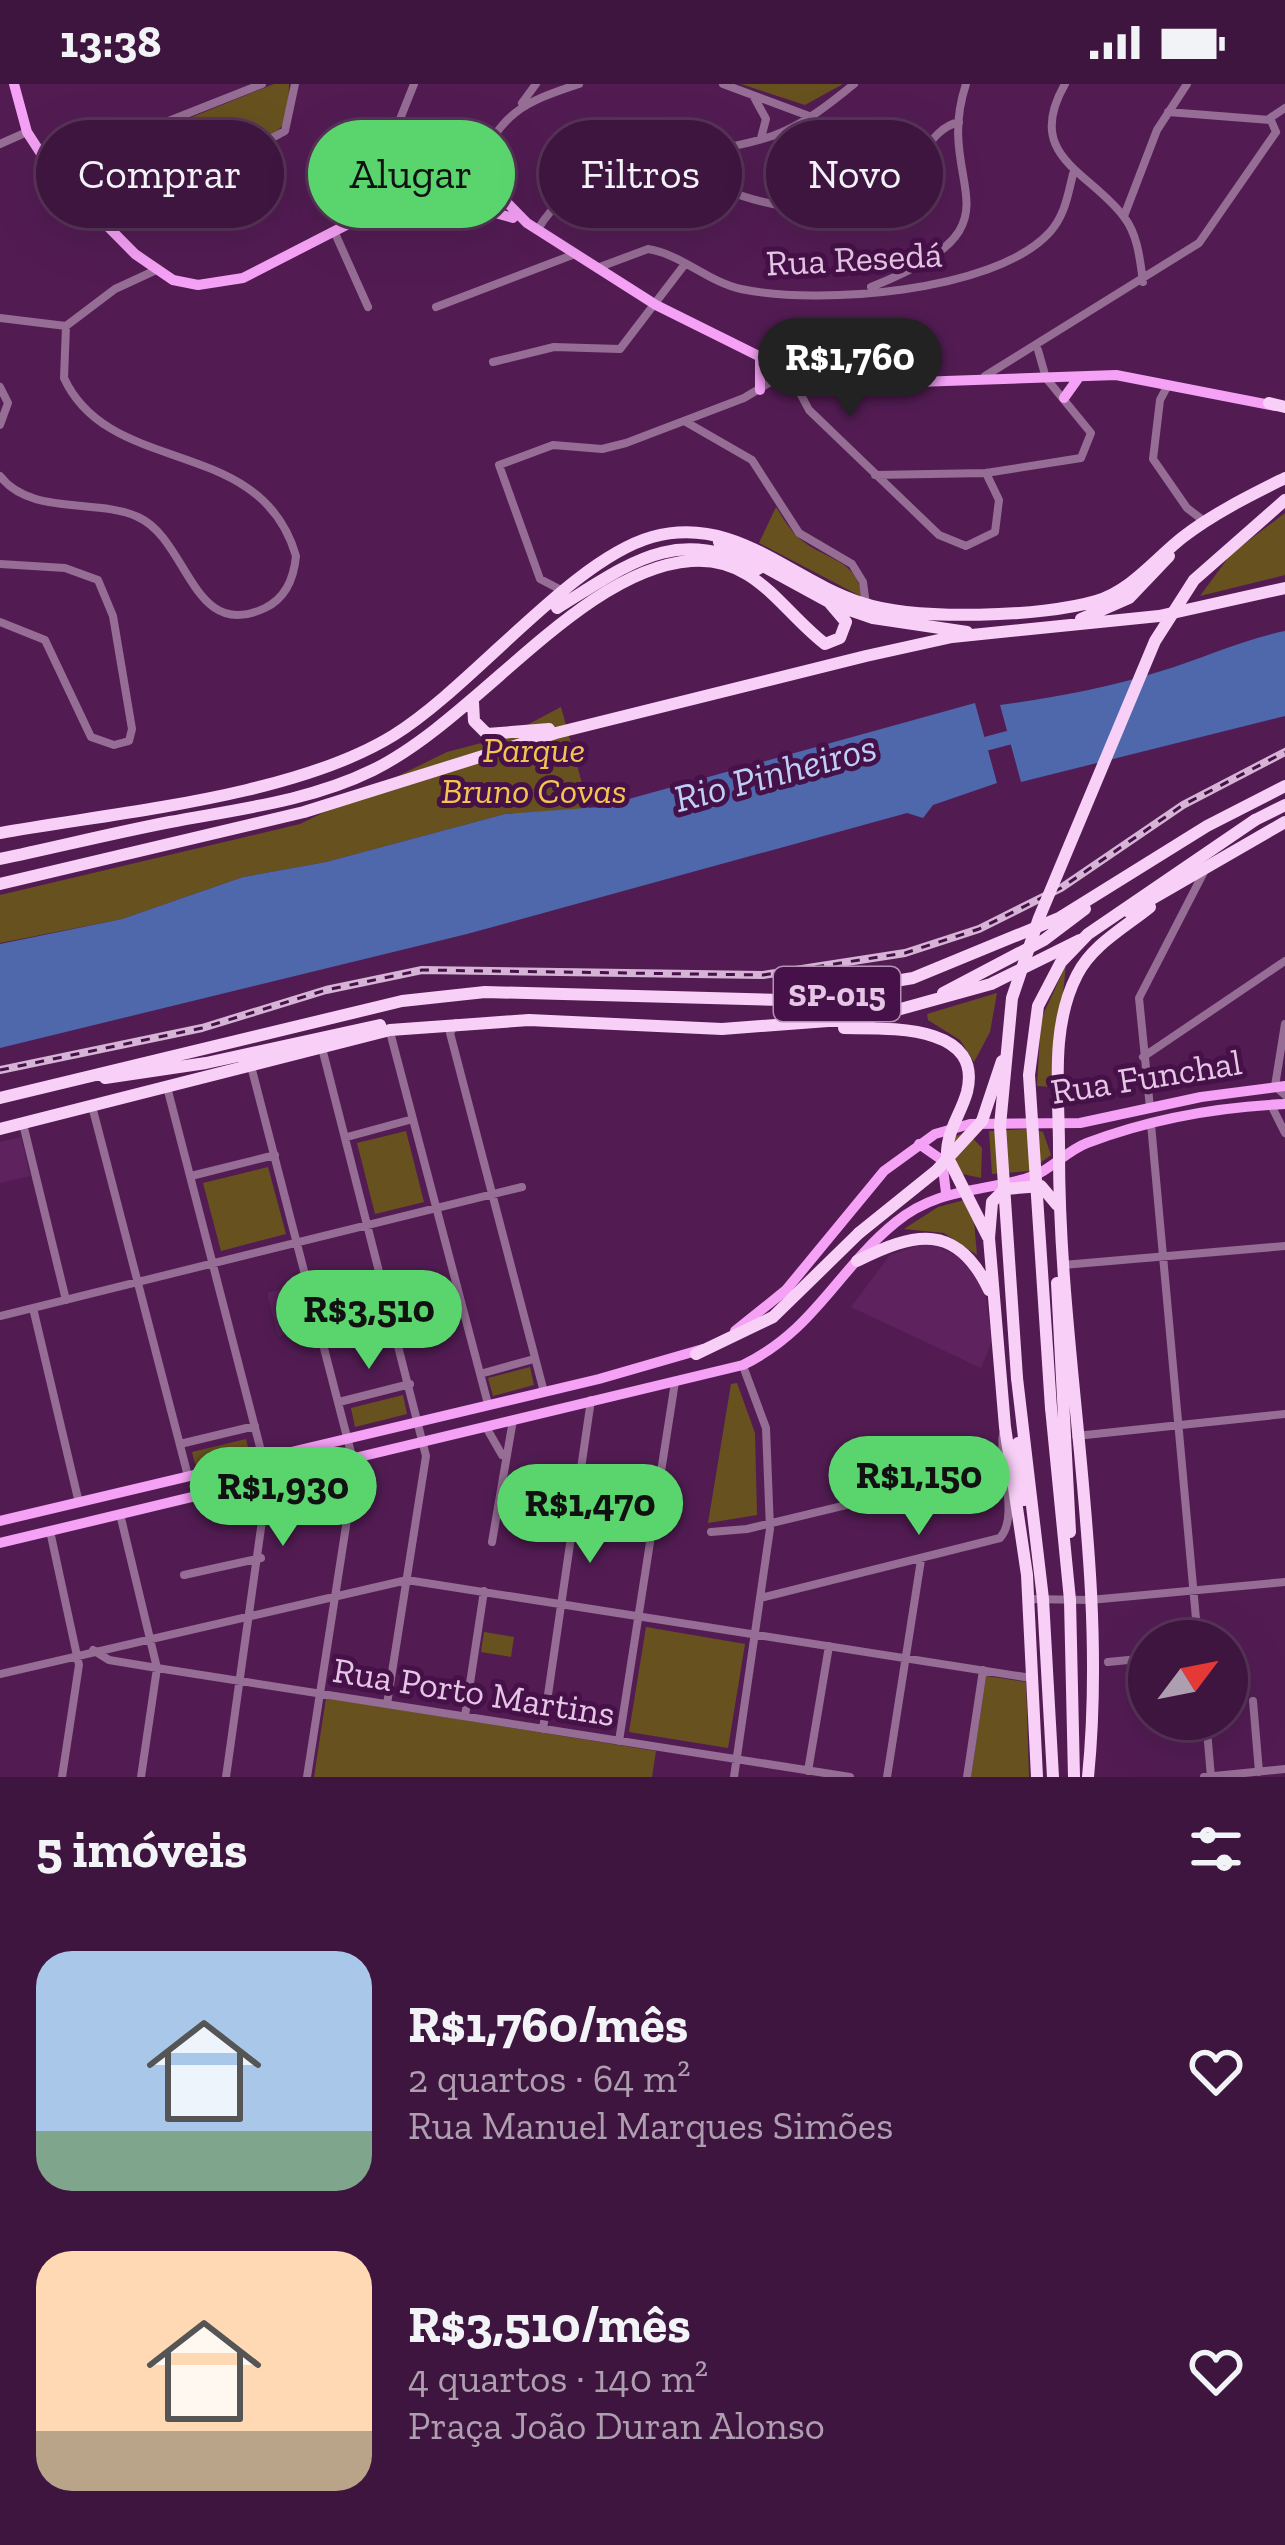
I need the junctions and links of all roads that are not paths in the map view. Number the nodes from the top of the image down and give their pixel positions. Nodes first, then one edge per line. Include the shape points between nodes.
1 (14, 84) edge
2 (262, 84) edge
3 (295, 84) edge
4 (414, 84) edge
5 (536, 84) edge
6 (579, 84) edge
7 (723, 84) edge
8 (854, 84) edge
9 (966, 84) edge
10 (1065, 84) edge
11 (1187, 84) edge
12 (754, 97) junction
13 (522, 104) junction
14 (1285, 108) edge
15 (1166, 112) junction
16 (809, 116) junction
17 (400, 120) edge
18 (505, 120) edge
19 (1270, 120) junction
20 (959, 122) junction
21 (27, 132) junction
22 (1280, 133) edge
23 (760, 140) junction
24 (742, 144) edge
25 (0, 145) edge
26 (1073, 173) junction
27 (742, 198) edge
28 (515, 210) edge
29 (1124, 216) junction
30 (515, 220) edge
31 (539, 220) edge
32 (533, 226) junction
33 (341, 228) edge
34 (334, 231) junction
35 (577, 254) junction
36 (685, 264) junction
37 (598, 268) junction
38 (154, 271) junction
39 (1143, 281) junction
40 (863, 290) junction
41 (656, 305) junction
42 (368, 307) dead end
43 (436, 307) dead end
44 (0, 318) edge
45 (66, 326) junction
46 (1039, 347) junction
47 (760, 361) junction
48 (493, 362) dead end
49 (794, 373) junction
50 (1081, 375) junction
51 (985, 376) junction
52 (1046, 378) junction
53 (1168, 385) junction
54 (0, 387) edge
55 (760, 390) junction
56 (1064, 398) junction
57 (1269, 403) joint
58 (1285, 407) edge
59 (684, 421) junction
60 (0, 425) edge
61 (986, 473) junction
62 (874, 475) junction
63 (0, 476) edge
64 (1285, 478) edge
65 (1285, 500) edge
66 (1206, 522) junction
67 (698, 533) junction
68 (1184, 536) junction
69 (0, 564) edge
70 (740, 567) junction
71 (1285, 588) edge
72 (566, 591) junction
73 (829, 602) junction
74 (866, 605) junction
75 (0, 622) edge
76 (529, 625) junction
77 (1054, 628) junction
78 (977, 636) junction
79 (473, 702) junction
80 (583, 726) junction
81 (1285, 786) edge
82 (1285, 805) edge
83 (1285, 822) edge
84 (0, 833) edge
85 (0, 859) edge
86 (1208, 865) junction
87 (0, 884) edge
88 (1168, 890) junction
89 (1093, 900) junction
90 (1285, 961) edge
91 (904, 1010) junction
92 (457, 1023) junction
93 (440, 1024) junction
94 (1285, 1024) edge
95 (808, 1027) junction
96 (390, 1030) junction
97 (322, 1048) junction
98 (1143, 1057) junction
99 (1002, 1060) junction
100 (251, 1066) junction
101 (56, 1084) junction
102 (167, 1087) junction
103 (1282, 1093) edge
104 (0, 1098) edge
105 (1270, 1104) junction
106 (92, 1106) junction
107 (1150, 1108) junction
108 (413, 1119) junction
109 (23, 1123) junction
110 (1057, 1124) junction
111 (1150, 1124) junction
112 (953, 1126) junction
113 (0, 1129) edge
114 (1285, 1133) edge
115 (346, 1137) junction
116 (918, 1144) junction
117 (274, 1155) junction
118 (1058, 1162) junction
119 (191, 1176) junction
120 (522, 1187) dead end
121 (963, 1188) junction
122 (946, 1193) junction
123 (491, 1195) junction
124 (436, 1209) junction
125 (1058, 1210) junction
126 (369, 1225) junction
127 (989, 1238) junction
128 (297, 1243) junction
129 (1060, 1243) junction
130 (1285, 1246) edge
131 (1163, 1257) junction
132 (857, 1262) junction
133 (213, 1264) junction
134 (1063, 1265) junction
135 (138, 1282) junction
136 (66, 1300) junction
137 (33, 1308) junction
138 (995, 1315) junction
139 (0, 1316) edge
140 (696, 1354) junction
141 (533, 1359) junction
142 (743, 1365) junction
143 (480, 1374) junction
144 (675, 1380) junction
145 (410, 1384) junction
146 (1018, 1386) junction
147 (544, 1392) junction
148 (591, 1400) junction
149 (339, 1402) junction
150 (488, 1404) junction
151 (1285, 1414) edge
152 (514, 1418) junction
153 (420, 1421) junction
154 (485, 1425) junction
155 (1179, 1425) junction
156 (255, 1426) junction
157 (1005, 1427) junction
158 (348, 1436) junction
159 (1075, 1437) junction
160 (424, 1441) junction
161 (180, 1444) junction
162 (353, 1458) junction
163 (264, 1460) junction
164 (503, 1462) junction
165 (1000, 1468) junction
166 (189, 1478) junction
167 (268, 1478) junction
168 (230, 1487) junction
169 (79, 1503) junction
170 (266, 1507) junction
171 (120, 1514) junction
172 (0, 1521) edge
173 (770, 1523) junction
174 (50, 1532) junction
175 (711, 1532) dead end
176 (492, 1542) dead end
177 (0, 1543) edge
178 (261, 1558) junction
179 (921, 1560) junction
180 (184, 1575) dead end
181 (1027, 1575) junction
182 (1067, 1576) junction
183 (406, 1580) junction
184 (1285, 1582) edge
185 (484, 1591) junction
186 (1193, 1591) junction
187 (336, 1594) junction
188 (761, 1598) junction
189 (1036, 1599) junction
190 (1070, 1600) junction
191 (1090, 1600) junction
192 (562, 1604) junction
193 (252, 1614) junction
194 (639, 1616) junction
195 (1196, 1620) edge
196 (756, 1634) junction
197 (150, 1636) junction
198 (829, 1646) junction
199 (92, 1650) junction
200 (78, 1653) junction
201 (906, 1658) junction
202 (1128, 1660) edge
203 (1108, 1661) dead end
204 (157, 1668) junction
205 (983, 1670) junction
206 (0, 1674) edge
207 (1032, 1678) junction
208 (241, 1682) junction
209 (320, 1694) junction
210 (1253, 1701) dead end
211 (387, 1704) junction
212 (465, 1716) junction
213 (543, 1729) junction
214 (1206, 1740) edge
215 (619, 1741) junction
216 (736, 1759) junction
217 (1285, 1769) edge
218 (808, 1771) junction
219 (1259, 1772) junction
220 (62, 1777) edge
221 (141, 1777) edge
222 (226, 1777) edge
223 (308, 1777) edge
224 (734, 1777) edge
225 (850, 1777) edge
226 (886, 1777) edge
227 (967, 1777) edge
228 (1037, 1777) edge
229 (1053, 1777) edge
230 (1074, 1777) edge
231 (1088, 1777) edge
232 (1209, 1777) edge

1 - 21 main road
2 - 3 street via 133,135 126,156 157,188 174,191 286,131
4 - 17 street
5 - 13 street
6 - 13 street
7 - 12 street
8 - 16 street
9 - 20 street
10 - 26 street via 1052,122
11 - 15 street
12 - 16 street
12 - 23 street via 766,119
13 - 18 street
14 - 19 street
15 - 19 street
15 - 29 street
16 - 23 street
19 - 22 street
20 - 27 street via 946,125 899,178 834,206 790,209
20 - 40 street via 969,196 959,231 921,266
21 - 25 street
21 - 38 main road via 51,170
22 - 39 street via 1199,242
23 - 24 street
26 - 29 street
26 - 40 street, Rua Resedá via 1061,217 1015,258 958,280
28 - 32 main road
29 - 39 street
30 - 32 main road
31 - 32 street
32 - 35 main road
33 - 34 main road
34 - 38 main road via 243,278 198,285
34 - 42 street
35 - 37 main road
35 - 43 street
36 - 37 street, Rua Resedá via 648,249
36 - 40 street, Rua Resedá via 770,293
36 - 41 street
37 - 41 main road
38 - 45 street
39 - 46 street
41 - 47 main road
41 - 48 street via 620,349 554,347
44 - 45 street
45 - 63 street via 64,378 86,410 129,438 244,482 285,524 294,574 272,605 234,616 205,603 164,537 136,515 20,493
46 - 51 street
46 - 52 street
47 - 49 main road
47 - 55 main road
49 - 51 main road via 917,382
49 - 55 street
49 - 62 street via 809,410
50 - 52 main road
50 - 53 main road
50 - 56 main road
51 - 52 main road
52 - 56 street
53 - 57 main road
53 - 66 street via 1153,459
54 - 60 street via 8,403
55 - 59 street
56 - 61 street via 1091,434 1082,458
57 - 58 highway
59 - 72 street via 602,449 536,448 499,465 540,579
59 - 74 street via 752,460 799,533 852,564
61 - 62 street
61 - 62 street via 1000,523 989,538 967,546 939,535
64 - 66 highway
65 - 99 highway, bridge via 1194,580 1155,641 1028,948
66 - 68 highway
67 - 72 highway via 633,545
67 - 73 highway
67 - 74 highway via 759,548
68 - 74 highway via 1124,587 1091,602 938,614
68 - 77 highway via 1130,598
69 - 75 street via 64,568 98,580 113,616 131,736 122,745 91,736 45,640
70 - 73 highway via 825,644 840,638 846,622
70 - 76 highway via 758,569 700,547 647,556
70 - 79 highway via 693,561 616,584
71 - 77 highway via 1159,616
72 - 76 highway
73 - 78 highway
76 - 84 highway via 421,717 344,759 166,804
77 - 78 highway
78 - 80 highway
79 - 80 highway via 474,721 487,734
79 - 85 highway via 418,744 332,787
80 - 87 highway via 304,812
81 - 89 highway, SP-015
82 - 182 highway, bridge via 1088,934 1061,962 1038,1006 1029,1075
83 - 86 highway
86 - 88 highway
86 - 98 street via 1139,998
88 - 91 highway via 1019,972
88 - 110 highway via 1078,973 1061,1026
89 - 91 highway via 1028,950
89 - 101 highway, SP-015 via 969,959 863,989 720,1002 444,995
90 - 98 street
91 - 95 highway
92 - 93 highway
92 - 95 highway
92 - 123 street via 451,1033
93 - 96 highway
93 - 101 highway via 387,1023 206,1064
94 - 103 street
95 - 112 highway via 911,1029 943,1040 961,1057 968,1082
96 - 97 highway
96 - 108 street
97 - 100 highway
97 - 115 street
98 - 107 street
99 - 140 highway, bridge via 992,1102 965,1144 773,1318
99 - 146 highway, bridge
100 - 102 highway
100 - 117 street
101 - 104 highway, SP-015
102 - 106 highway
102 - 119 street
103 - 105 main road, Rua Funchal
103 - 107 main road, Rua Funchal
105 - 111 main road, Rua Funchal
105 - 114 street
106 - 109 highway
106 - 135 street
107 - 110 main road, Rua Funchal
108 - 115 street
108 - 124 street
109 - 113 highway
109 - 136 street
110 - 112 main road, Rua Funchal
110 - 118 highway
111 - 118 main road, Rua Funchal via 1081,1145
111 - 131 street
112 - 116 main road
112 - 121 highway via 947,1156
115 - 126 street
116 - 122 main road via 942,1160
116 - 140 main road via 884,1171 776,1299
117 - 119 street
117 - 128 street
118 - 121 main road, Rua Funchal via 1021,1180
118 - 125 highway
119 - 133 street
120 - 123 street
121 - 122 main road, Rua Funchal
121 - 127 highway
122 - 132 main road, Rua Funchal via 894,1224
123 - 124 street
123 - 141 street
124 - 126 street
124 - 143 street
125 - 127 highway via 1041,1186 1005,1189 992,1202
125 - 129 highway
126 - 128 street
126 - 145 street
127 - 138 highway
128 - 133 street
128 - 149 street
129 - 134 highway
129 - 182 highway
130 - 131 street
131 - 134 street
131 - 155 street
132 - 138 highway via 908,1238 943,1240 980,1274
132 - 142 main road, Rua Funchal via 789,1340
133 - 135 street
133 - 156 street
134 - 159 highway
135 - 136 street
135 - 161 street
136 - 137 street
137 - 139 street
137 - 169 street
138 - 157 highway
140 - 147 main road
141 - 143 street
141 - 147 street
142 - 144 main road, Rua Funchal
142 - 173 street via 766,1428
143 - 150 street
144 - 148 main road, Rua Funchal
144 - 194 street
145 - 149 street
145 - 153 street
146 - 181 highway
146 - 189 highway
147 - 150 main road
148 - 152 main road, Rua Funchal
148 - 192 street
149 - 158 street
150 - 153 main road
151 - 155 street
152 - 154 main road, Rua Funchal
152 - 164 street
153 - 158 main road
153 - 160 street
154 - 160 main road, Rua Funchal
154 - 164 street
155 - 159 street
155 - 186 street
156 - 161 street
156 - 163 street
157 - 165 street
157 - 181 highway
158 - 162 street
158 - 163 main road
159 - 191 highway
160 - 162 main road, Rua Funchal
160 - 183 street
161 - 166 street
162 - 167 main road, Rua Funchal
162 - 187 street
163 - 166 main road
163 - 167 street
164 - 176 street
165 - 173 street
165 - 179 street via 1005,1533
166 - 169 main road
167 - 168 main road, Rua Funchal
167 - 170 street
168 - 170 main road
168 - 171 main road, Rua Funchal
169 - 172 main road
170 - 178 street
171 - 174 main road, Rua Funchal
171 - 197 street
173 - 175 street
173 - 188 street
174 - 177 main road, Rua Funchal
174 - 200 street
178 - 180 street
178 - 193 street
179 - 188 street
179 - 201 street
181 - 189 highway
182 - 190 highway
183 - 185 street
183 - 187 street
183 - 211 street
184 - 186 street
185 - 192 street
185 - 212 street
186 - 191 street
186 - 195 street
187 - 193 street
187 - 209 street
188 - 196 street
189 - 190 street
189 - 207 highway
189 - 229 highway
190 - 191 street
190 - 230 highway
191 - 231 highway via 1096,1699
192 - 194 street
192 - 213 street
193 - 197 street
193 - 208 street
194 - 196 street
194 - 215 street
196 - 198 street
196 - 216 street
197 - 199 street
197 - 204 street
198 - 201 street
198 - 218 street
199 - 200 street
199 - 204 street, Rua Porto Martins
200 - 206 street
200 - 220 street
201 - 205 street
201 - 226 street
202 - 203 street
204 - 208 street, Rua Porto Martins
204 - 221 street
205 - 207 street
205 - 227 street
207 - 228 highway
208 - 209 street, Rua Porto Martins
208 - 222 street
209 - 211 street, Rua Porto Martins
209 - 223 street
210 - 219 street
211 - 212 street, Rua Porto Martins
212 - 213 street, Rua Porto Martins
213 - 215 street, Rua Porto Martins
214 - 232 street
215 - 216 street, Rua Porto Martins
216 - 218 street, Rua Porto Martins
216 - 224 street
217 - 219 street
218 - 225 street, Rua Porto Martins
219 - 232 street

